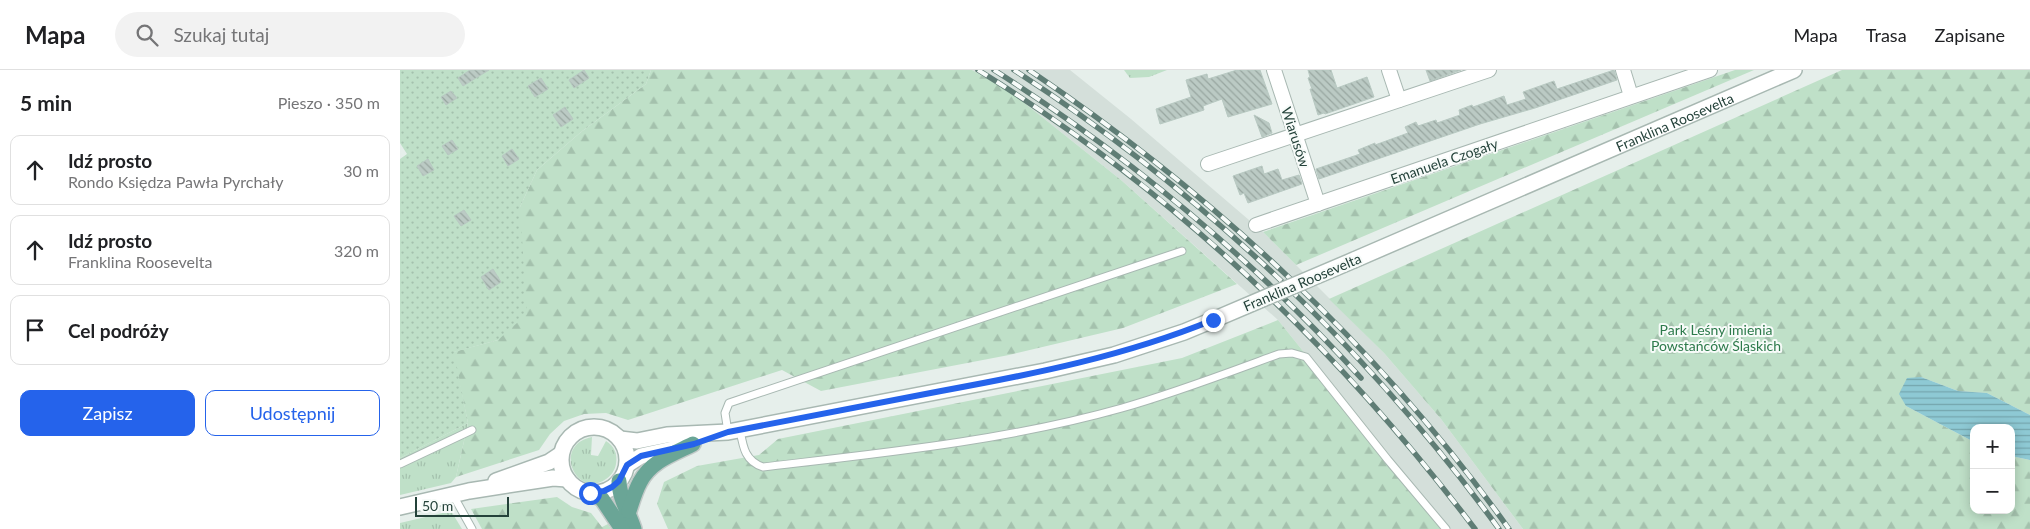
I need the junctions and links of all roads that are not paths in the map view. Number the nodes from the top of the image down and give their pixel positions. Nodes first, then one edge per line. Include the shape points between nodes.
1 (1274, 70) edge
2 (1390, 70) edge
3 (1489, 70) edge
4 (1623, 70) edge
5 (1710, 70) edge
6 (1794, 70) edge
7 (1632, 96) junction
8 (1399, 100) junction
9 (1296, 135) junction
10 (1208, 164) dead end
11 (1318, 204) junction
12 (1256, 225) dead end
13 (1182, 251) dead end
14 (472, 430) dead end
15 (734, 431) junction
16 (620, 439) junction
17 (694, 444) junction
18 (561, 454) junction
19 (400, 464) edge
20 (627, 465) junction
21 (567, 479) junction
22 (619, 481) junction
23 (469, 491) junction
24 (590, 493) junction
25 (452, 495) junction
26 (400, 506) edge
27 (628, 511) junction
28 (472, 529) edge
29 (622, 529) edge
30 (634, 529) edge
31 (1446, 529) edge

1 - 9 street, Wiarusów
2 - 8 street
3 - 8 street
4 - 7 street
5 - 7 street, Emanuela Czogały
6 - 15 street, Franklina Roosevelta, bridge via 1184,332 1114,355 1045,371
7 - 11 street, Emanuela Czogały
8 - 9 street
9 - 10 street
9 - 11 street, Wiarusów
11 - 12 street, Emanuela Czogały
13 - 15 lane via 735,401 729,404 725,413
14 - 19 lane
15 - 16 street, Franklina Roosevelta via 667,435 637,441
15 - 17 street, Franklina Roosevelta
15 - 31 lane via 747,456 763,466 905,449 988,437 1120,409 1279,354 1292,353 1306,357
16 - 18 street via 607,429 590,427 571,436
16 - 20 street via 626,451
17 - 20 street, Franklina Roosevelta via 641,456
17 - 27 main road via 657,462 645,473
18 - 21 street via 560,462
18 - 23 street via 548,462
20 - 22 street
21 - 23 street via 553,478
21 - 24 street
22 - 24 street via 604,491
22 - 27 main road via 622,500
23 - 25 street
24 - 29 main road via 602,499
25 - 26 street
25 - 28 lane
27 - 30 main road

